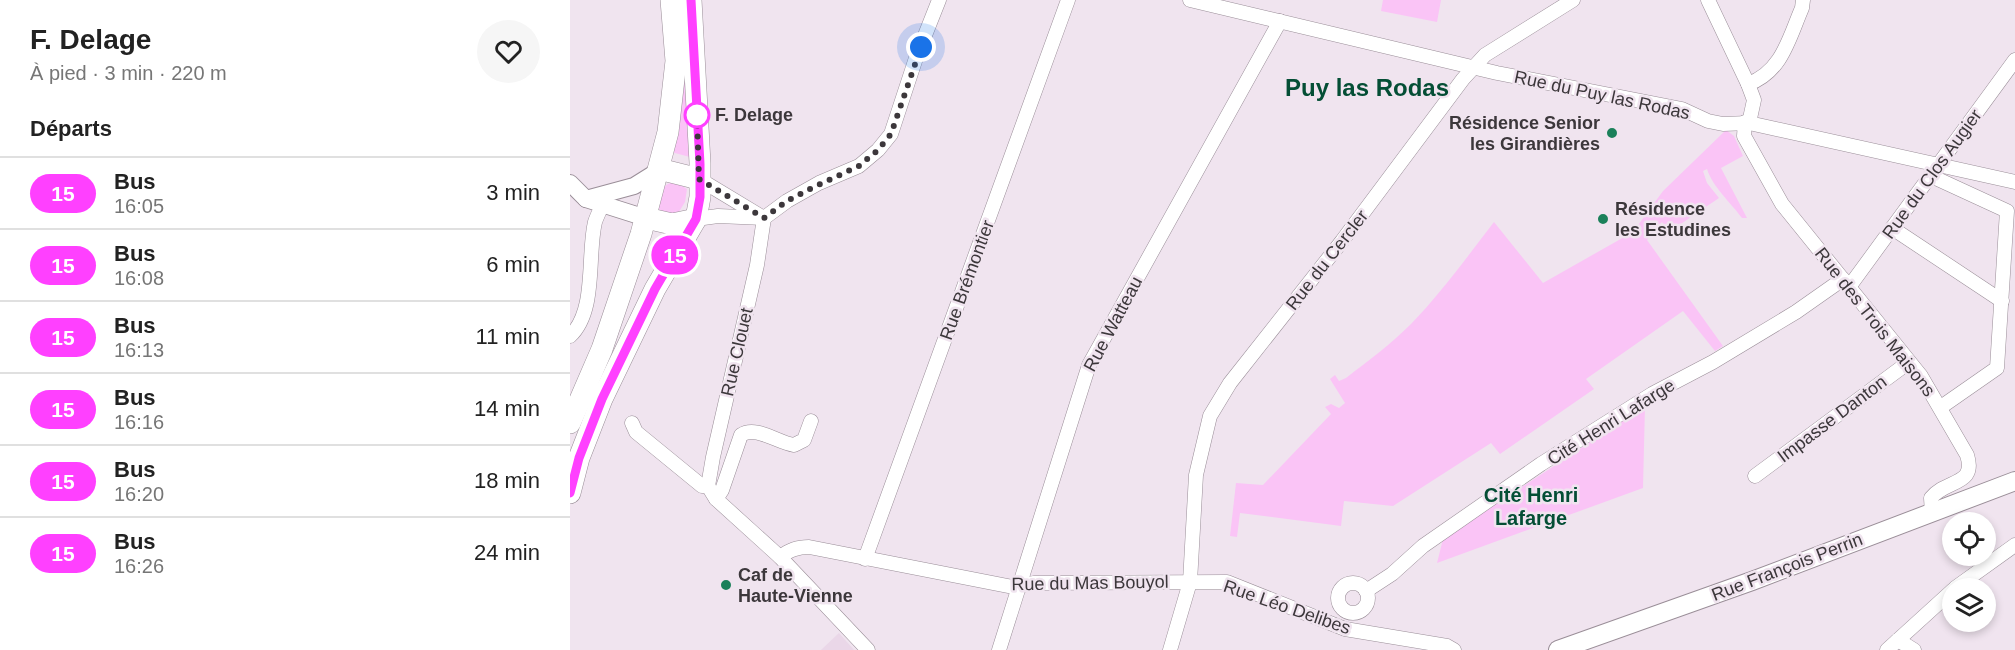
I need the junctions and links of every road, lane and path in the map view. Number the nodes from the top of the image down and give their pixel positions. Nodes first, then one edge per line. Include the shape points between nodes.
1 (671, 0) edge
2 (691, 0) edge
3 (939, 0) edge
4 (1068, 0) edge
5 (1190, 0) edge
6 (1573, 0) edge
7 (1708, 0) edge
8 (1803, 0) edge
9 (1280, 21) junction
10 (2015, 60) edge
11 (1474, 68) junction
12 (1748, 84) junction
13 (1747, 123) junction
14 (1935, 170) junction
15 (663, 171) junction
16 (699, 179) junction
17 (2015, 182) edge
18 (570, 183) edge
19 (586, 199) junction
20 (603, 204) junction
21 (646, 218) junction
22 (764, 218) junction
23 (696, 219) junction
24 (1892, 228) junction
25 (1846, 283) junction
26 (2002, 301) junction
27 (570, 336) edge
28 (1713, 362) joint
29 (1909, 362) junction
30 (1941, 407) junction
31 (811, 421) dead end
32 (570, 423) edge
33 (632, 423) dead end
34 (1755, 476) dead end
35 (2015, 481) edge
36 (708, 486) junction
37 (570, 493) edge
38 (716, 499) junction
39 (1932, 513) junction
40 (2015, 545) edge
41 (780, 557) junction
42 (865, 559) junction
43 (1969, 578) edge
44 (1190, 582) junction
45 (1020, 585) junction
46 (1366, 591) junction
47 (1942, 600) edge
48 (1349, 612) junction
49 (1345, 629) junction
50 (1898, 640) junction
51 (868, 650) edge
52 (999, 650) edge
53 (1170, 650) edge
54 (1454, 650) edge
55 (1558, 650) edge
56 (1887, 650) edge
57 (1914, 650) edge

1 - 15 main road via 676,62
2 - 16 main road
3 - 22 street via 891,134 859,166 787,201
4 - 42 street, Rue Brémontier
5 - 9 street, Rue du Puy las Rodas
6 - 11 street, Rue du Cercler via 1485,56
7 - 12 street, Rue des Trois Maisons
8 - 12 street via 1780,59 1761,79
9 - 11 street, Rue du Puy las Rodas
9 - 45 street, Rue Watteau via 1089,365
10 - 14 street, Rue du Clos Augier
11 - 13 street, Rue du Puy las Rodas via 1682,109 1708,121
11 - 44 street, Rue du Cercler via 1230,383 1210,416 1196,475
12 - 13 street, Rue des Trois Maisons via 1754,100
13 - 14 street, Rue du Puy las Rodas
13 - 25 street, Rue des Trois Maisons via 1744,136 1782,204
14 - 17 street, Rue du Puy las Rodas
14 - 24 street, Rue du Clos Augier
14 - 26 street via 2007,212
15 - 16 main road
15 - 19 street via 634,186
15 - 21 main road
16 - 22 street
16 - 23 main road
18 - 19 street
19 - 20 street
20 - 21 street
20 - 27 street via 595,222 587,299 579,328
21 - 23 main road via 672,224
21 - 32 main road via 602,349
22 - 23 street
22 - 36 street, Rue Clouet
23 - 37 main road via 655,289 602,399
24 - 25 street, Rue du Clos Augier
24 - 26 street
25 - 28 street, Rue du Clos Augier
25 - 29 street, Rue des Trois Maisons
26 - 30 street via 1997,368
28 - 46 street, Cité Henri Lafarge via 1652,394 1542,464 1423,546
29 - 30 street, Rue des Trois Maisons
29 - 34 street, Impasse Danton
30 - 39 street, Rue des Trois Maisons via 1970,464 1969,473 1961,480 1938,490 1931,498
31 - 38 street via 804,440 794,445 755,432 741,435
33 - 36 street via 636,432 702,486
35 - 39 main road, Rue François Perrin
36 - 38 street
38 - 41 street
39 - 55 main road, Rue François Perrin
40 - 43 street
41 - 42 street, Rue du Mas Bouyol via 800,547
41 - 51 street
42 - 45 street, Rue du Mas Bouyol
44 - 45 street, Rue du Mas Bouyol
44 - 49 street, Rue Léo Delibes via 1227,582
44 - 53 street, Rue du Cercler
45 - 52 street, Rue Watteau
46 - 48 street via 1363,609
46 - 48 street via 1355,583 1341,588 1339,602
47 - 50 street
48 - 49 street
49 - 54 street, Rue Léo Delibes
50 - 56 street
50 - 57 street

